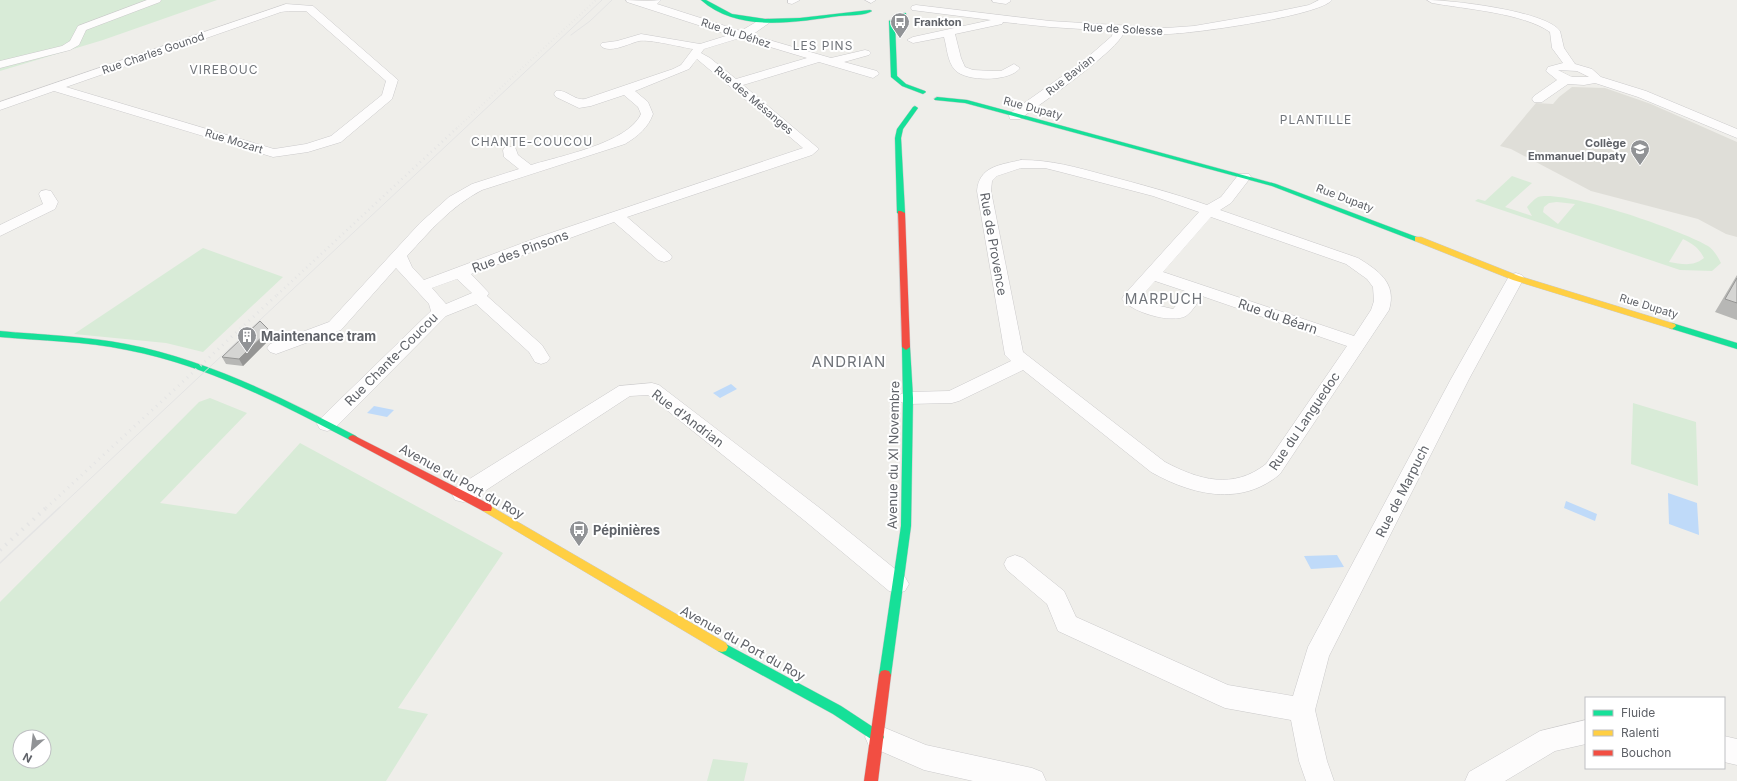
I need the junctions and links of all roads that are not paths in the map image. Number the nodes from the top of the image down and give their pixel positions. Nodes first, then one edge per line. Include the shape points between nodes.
1 (156, 0) edge
2 (305, 0) edge
3 (631, 0) edge
4 (703, 0) edge
5 (1327, 0) edge
6 (1432, 0) edge
7 (654, 3) edge
8 (912, 4) edge
9 (871, 7) edge
10 (275, 10) junction
11 (904, 14) junction
12 (1002, 18) junction
13 (765, 21) junction
14 (1119, 29) junction
15 (949, 33) junction
16 (741, 34) junction
17 (913, 40) dead end
18 (606, 45) dead end
19 (698, 50) junction
20 (865, 53) dead end
21 (819, 58) junction
22 (831, 61) junction
23 (0, 65) edge
24 (1571, 66) junction
25 (1014, 68) dead end
26 (877, 71) joint
27 (1568, 79) junction
28 (1595, 79) junction
29 (734, 84) junction
30 (53, 87) junction
31 (626, 90) junction
32 (923, 92) junction
33 (560, 94) dead end
34 (936, 99) junction
35 (1538, 99) dead end
36 (904, 105) dead end
37 (0, 106) edge
38 (922, 107) junction
39 (1015, 116) junction
40 (1737, 134) edge
41 (812, 149) joint
42 (510, 150) dead end
43 (529, 170) junction
44 (1244, 176) junction
45 (46, 194) dead end
46 (1209, 210) junction
47 (618, 216) junction
48 (0, 231) edge
49 (399, 255) junction
50 (664, 257) dead end
51 (461, 273) junction
52 (1152, 274) junction
53 (1516, 278) junction
54 (423, 286) junction
55 (1199, 289) junction
56 (478, 297) junction
57 (440, 312) junction
58 (0, 334) edge
59 (1357, 343) junction
60 (1737, 346) edge
61 (276, 348) dead end
62 (541, 358) dead end
63 (1025, 362) junction
64 (908, 398) junction
65 (327, 424) junction
66 (463, 494) junction
67 (1015, 564) dead end
68 (897, 584) junction
69 (1302, 710) junction
70 (1585, 732) edge
71 (878, 737) junction
72 (1725, 749) edge
73 (1737, 752) edge
74 (872, 781) edge
75 (1032, 781) edge
76 (1320, 781) edge
77 (1479, 781) edge

1 - 23 street via 82,28 75,43 66,48
2 - 10 street, Rue Charles Gounod
3 - 7 street, Rue du Déhez
4 - 13 main road via 729,15
5 - 14 street, Rue de Solesse via 1296,11 1194,29
6 - 24 street via 1545,24 1555,31 1558,48
7 - 16 street, Rue du Déhez
8 - 11 main road
8 - 12 street, Rue de Solesse
9 - 11 main road via 889,15
9 - 13 main road via 795,22
10 - 30 street, Rue Charles Gounod
10 - 30 street, Rue Mozart via 309,8 392,80 388,96 336,139 308,148 273,153
11 - 32 main road via 892,21 894,77 904,85
12 - 14 street, Rue de Solesse
12 - 15 street via 993,25
13 - 16 street via 750,32
14 - 39 street, Rue Bavian via 1117,37 1085,65
15 - 17 street
15 - 25 street via 958,67 963,71 994,75 1004,74
16 - 19 street
16 - 21 street, Rue du Déhez
18 - 19 street via 642,37
19 - 29 street, Rue des Mésanges
19 - 31 street via 677,72
20 - 22 street
21 - 22 street, Rue du Déhez
21 - 29 street
22 - 26 street, Rue du Déhez
24 - 27 street via 1558,66 1552,69 1556,75
24 - 28 street via 1590,72
26 - 32 main road via 901,93
27 - 28 street
27 - 35 street
28 - 40 street via 1653,98
29 - 41 street, Rue des Mésanges
30 - 37 street, Rue Charles Gounod
31 - 33 street via 579,104
31 - 43 street via 644,105 647,114 644,123 635,133 620,141
32 - 34 main road via 933,95
34 - 38 main road, Avenue du XI Novembre via 936,102
34 - 39 main road, Rue Dupaty via 958,100
36 - 38 main road
38 - 64 main road, Avenue du XI Novembre via 900,129 898,138
39 - 44 main road, Rue Dupaty
41 - 47 street, Rue des Pinsons
42 - 43 street via 511,157
43 - 49 street via 462,194
44 - 46 street via 1226,200
44 - 53 main road, Rue Dupaty via 1328,204
45 - 48 street via 51,202 50,206
46 - 52 street
46 - 59 street, Rue du Languedoc via 1347,259 1364,268 1383,290 1384,301
46 - 63 street, Rue de Provence via 1158,193 1045,164 1021,164 992,173 985,180 984,191 1014,356
47 - 50 street
47 - 51 street, Rue des Pinsons via 544,240
49 - 54 street, Rue Chante-Coucou via 405,269
49 - 61 street via 335,326
51 - 54 street, Rue des Pinsons
51 - 56 street via 481,292
52 - 55 street, Rue du Béarn
52 - 55 street via 1130,300 1165,314 1179,313
53 - 60 main road, Rue Dupaty
53 - 69 street, Rue de Marpuch via 1456,386 1317,655
54 - 57 street, Rue Chante-Coucou via 437,303
55 - 59 street, Rue du Béarn
56 - 57 street
56 - 62 street via 536,348
57 - 65 street, Rue Chante-Coucou
58 - 65 main road, Avenue du Port du Roy via 114,346 180,360 278,399
59 - 63 street, Rue du Languedoc via 1273,469 1266,477 1238,486 1217,487 1198,484 1171,475
63 - 64 street via 952,398
64 - 68 main road, Avenue du XI Novembre via 906,526
65 - 66 main road, Avenue du Port du Roy
66 - 68 street, Rue d'Andrian via 626,390 652,389
66 - 71 main road, Avenue du Port du Roy via 737,656 837,710
67 - 69 street via 1056,598 1067,624 1225,696
68 - 71 main road, Avenue du XI Novembre
69 - 76 street, Rue de Marpuch
70 - 77 street via 1550,740
71 - 74 main road, Avenue du XI Novembre
71 - 75 street via 924,757
72 - 73 street

